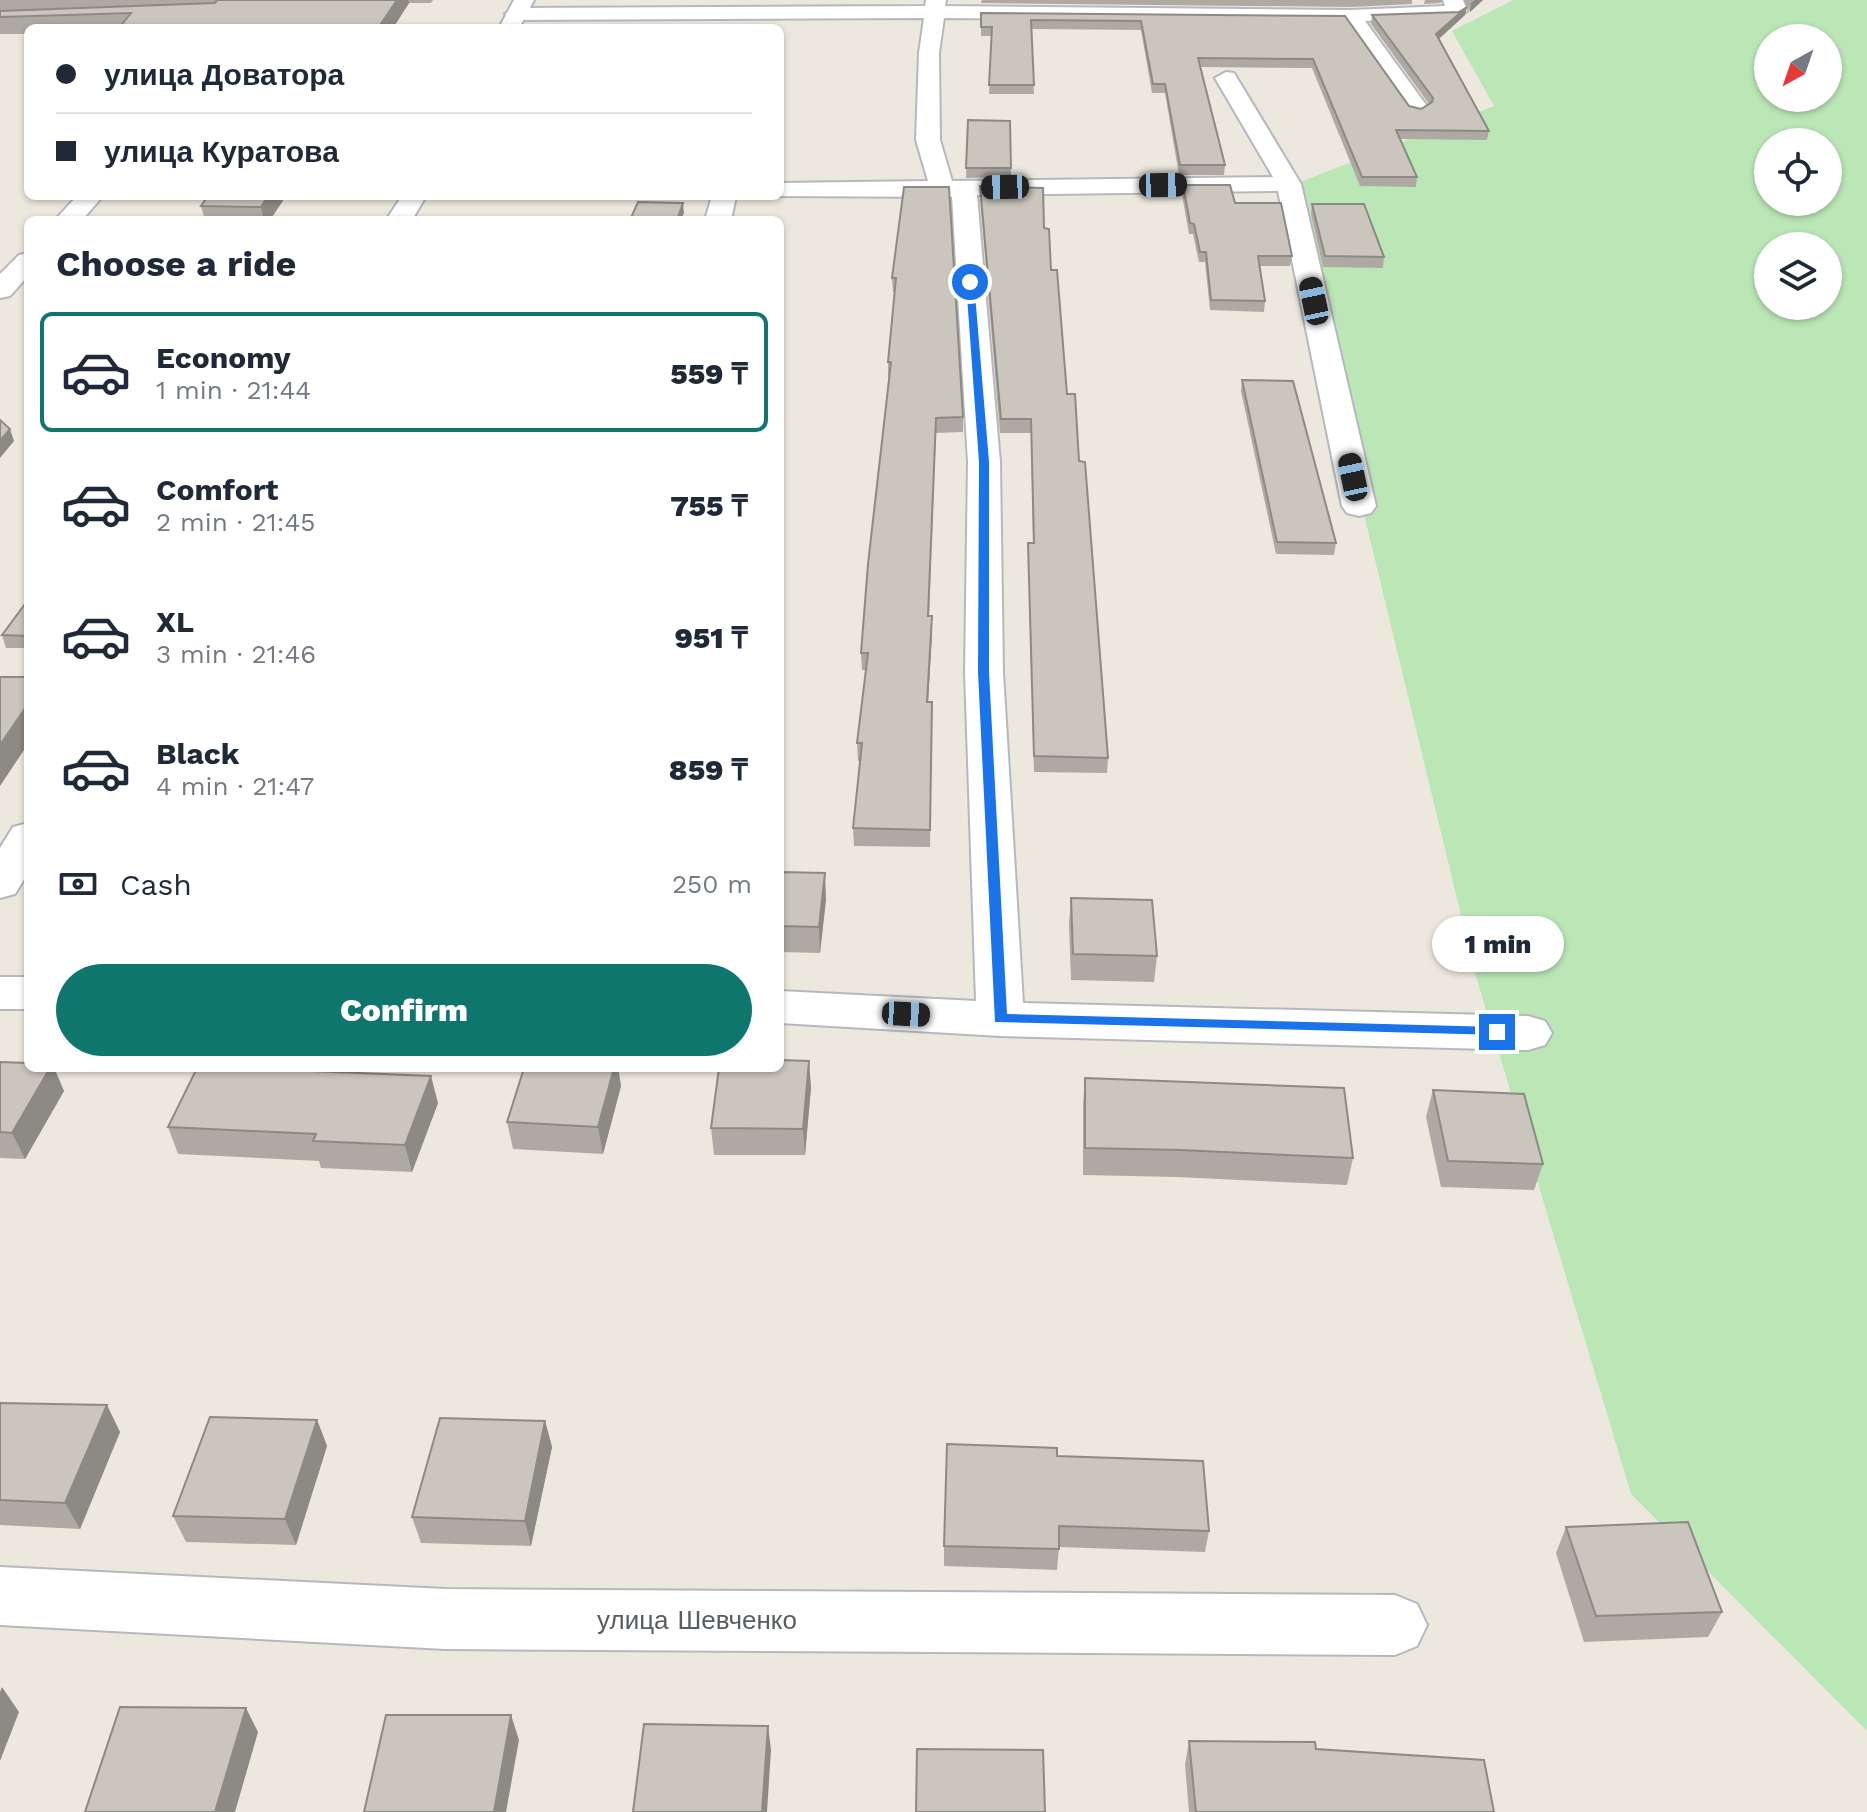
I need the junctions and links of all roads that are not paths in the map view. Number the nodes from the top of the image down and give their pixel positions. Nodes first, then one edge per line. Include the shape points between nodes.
1 (1453, 0) edge
2 (935, 6) edge
3 (516, 14) edge
4 (1351, 16) junction
5 (1226, 78) dead end
6 (1418, 109) edge
7 (1289, 184) junction
8 (942, 188) junction
9 (784, 190) edge
10 (87, 200) edge
11 (72, 216) edge
12 (24, 265) edge
13 (0, 290) edge
14 (1359, 506) dead end
15 (24, 843) edge
16 (0, 884) edge
17 (0, 993) edge
18 (24, 993) edge
19 (784, 1007) edge
20 (1000, 1019) junction
21 (1528, 1033) dead end
22 (0, 1596) edge
23 (1395, 1625) dead end

1 - 4 street via 1457,11
2 - 3 street
2 - 4 street
2 - 8 street via 928,140
4 - 6 street
5 - 7 street
7 - 8 street
7 - 14 street
8 - 9 street
8 - 20 street via 964,192 984,462 984,672
10 - 11 street
12 - 13 street
15 - 16 street
17 - 18 street
19 - 20 street
20 - 21 street
22 - 23 street, улица Шевченко via 445,1619

